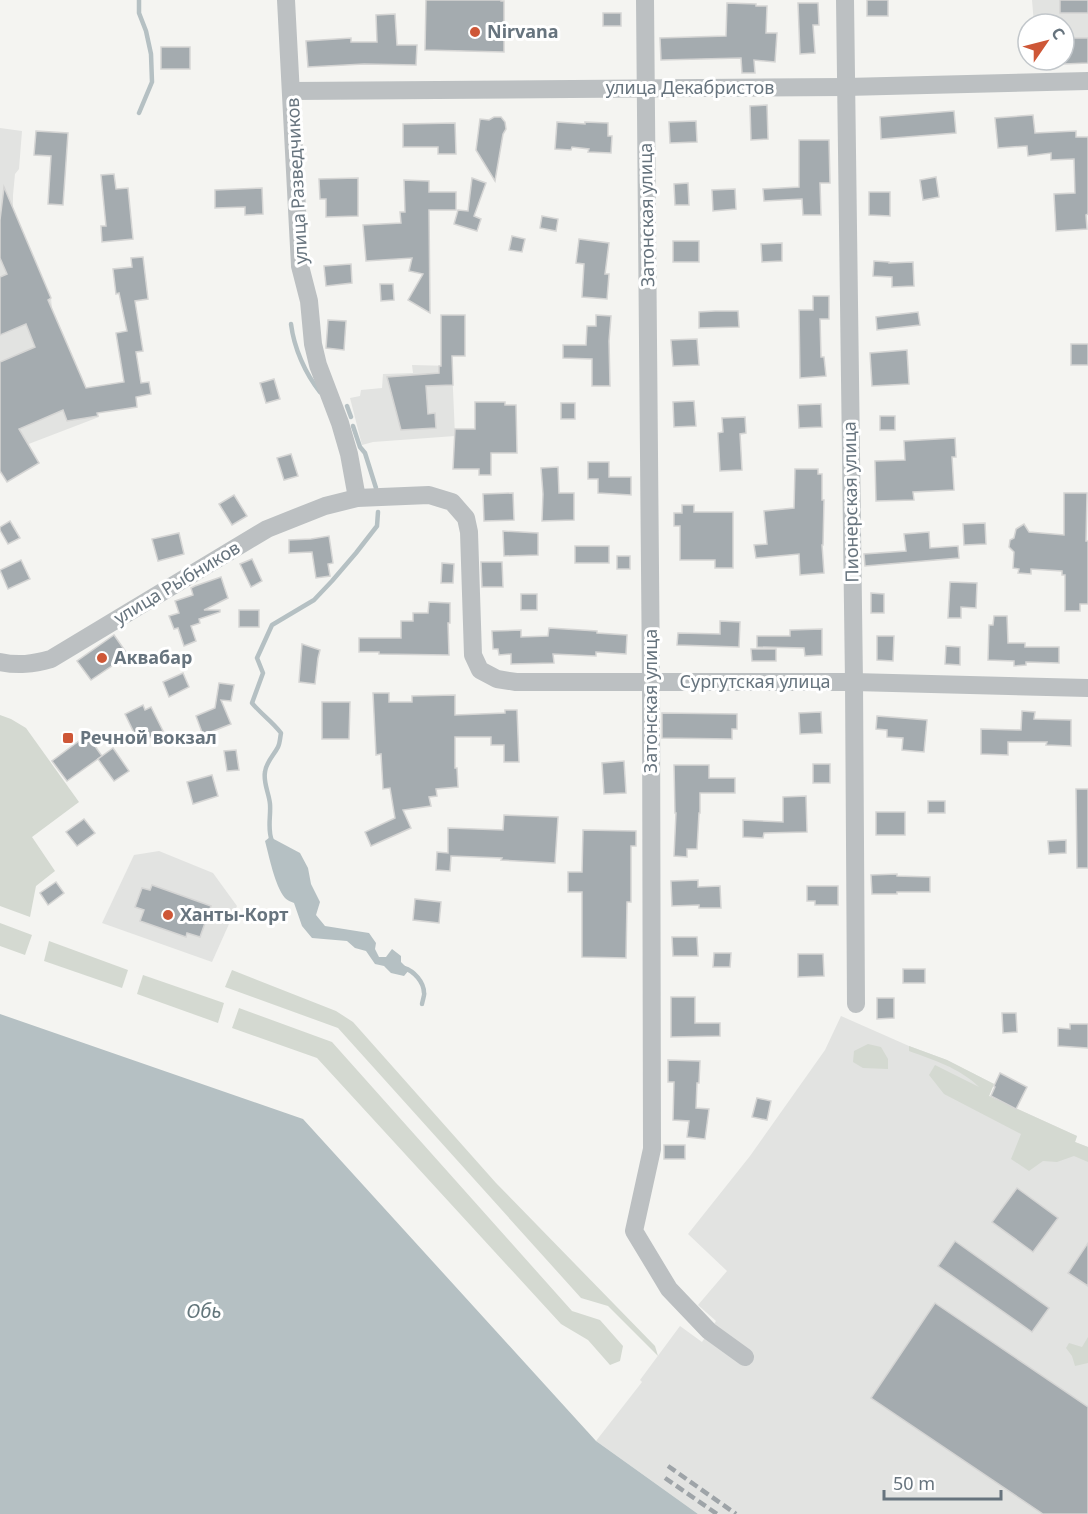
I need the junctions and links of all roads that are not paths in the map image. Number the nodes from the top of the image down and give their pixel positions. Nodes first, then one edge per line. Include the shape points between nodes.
1 (286, 0) edge
2 (645, 0) edge
3 (844, 0) edge
4 (1088, 81) edge
5 (846, 87) junction
6 (646, 88) junction
7 (292, 91) junction
8 (357, 498) junction
9 (0, 662) edge
10 (651, 682) junction
11 (854, 682) junction
12 (1088, 688) edge
13 (856, 1005) dead end
14 (745, 1357) dead end

1 - 7 street, улица Разведчиков
2 - 6 street, Затонская улица
3 - 5 street, Пионерская улица
4 - 5 street, улица Декабристов
5 - 6 street, улица Декабристов
5 - 11 street, Пионерская улица
6 - 7 street, улица Декабристов
6 - 10 street, Затонская улица
7 - 8 street, улица Разведчиков via 300,266 318,365 340,423
8 - 9 street, улица Рыбников via 267,529 51,659 33,664
8 - 10 street, Сургутская улица via 429,495 452,502 466,518 473,655 480,670 497,679 516,682
10 - 11 street, Сургутская улица
10 - 14 street, Затонская улица via 652,1149 634,1231 669,1289 709,1331
11 - 12 street, Сургутская улица
11 - 13 street, Пионерская улица

